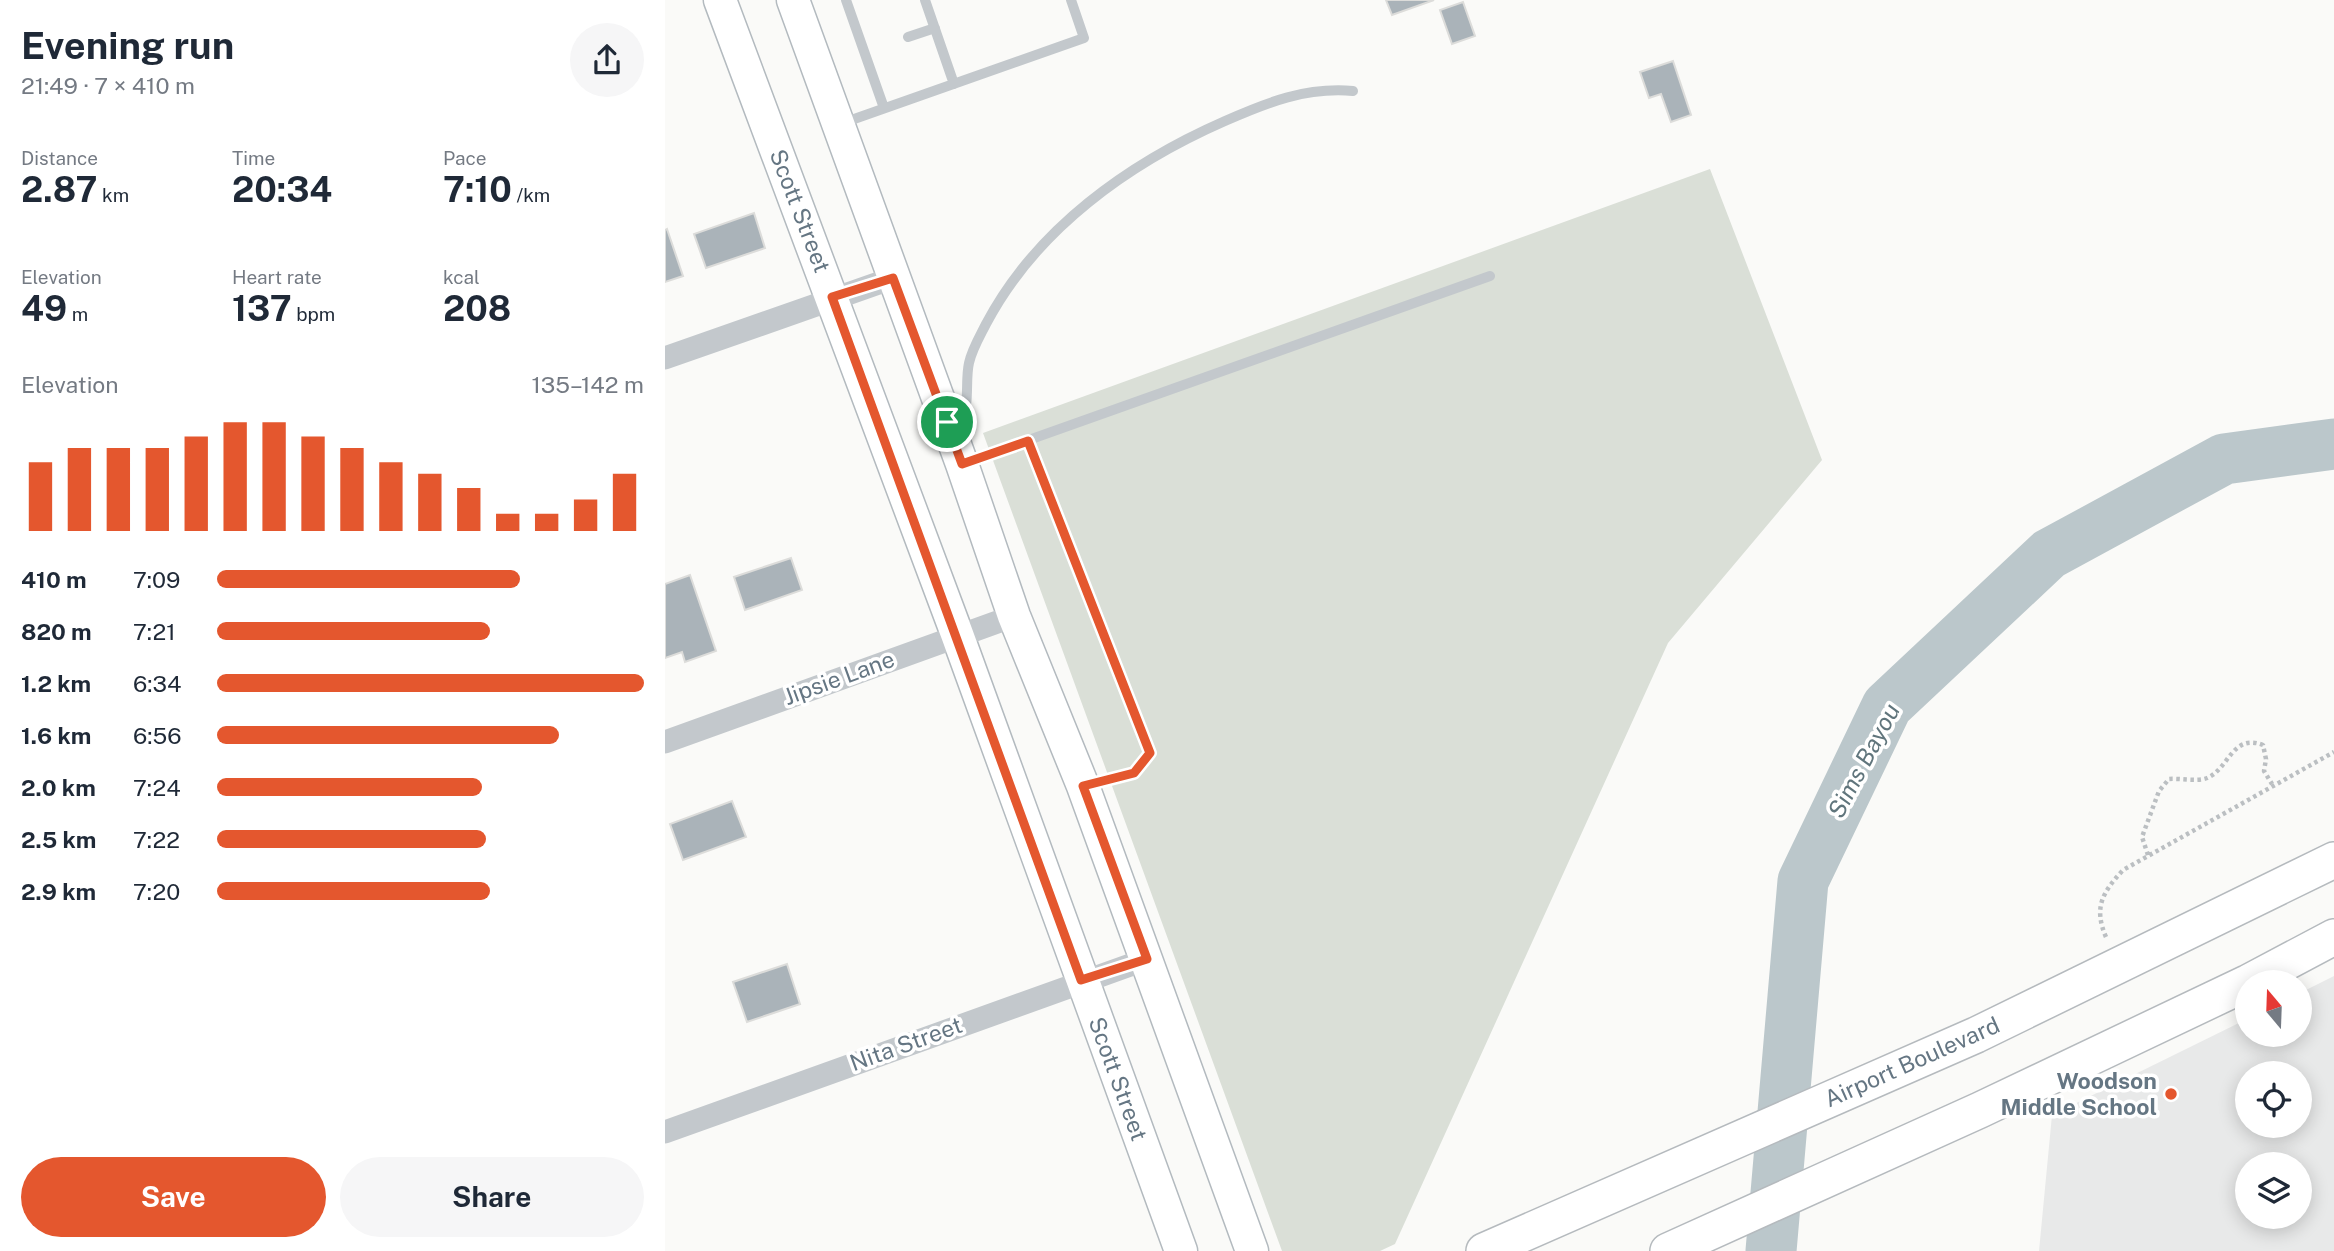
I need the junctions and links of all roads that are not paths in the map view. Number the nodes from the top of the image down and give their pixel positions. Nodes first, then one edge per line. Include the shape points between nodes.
1 (720, 0) edge
2 (793, 0) edge
3 (847, 0) edge
4 (925, 0) edge
5 (1071, 0) edge
6 (935, 28) junction
7 (908, 37) dead end
8 (877, 47) dead end
9 (864, 51) junction
10 (954, 83) junction
11 (1353, 91) dead end
12 (884, 108) junction
13 (838, 125) junction
14 (1490, 276) dead end
15 (893, 278) junction
16 (832, 297) junction
17 (665, 358) edge
18 (947, 422) junction
19 (1028, 441) junction
20 (962, 464) junction
21 (1014, 616) junction
22 (957, 634) junction
23 (665, 741) edge
24 (1083, 786) junction
25 (2334, 860) edge
26 (2334, 937) edge
27 (1147, 959) junction
28 (2271, 970) edge
29 (1081, 980) junction
30 (2235, 988) edge
31 (665, 1132) edge
32 (1181, 1251) edge
33 (1252, 1251) edge
34 (1485, 1251) edge
35 (1668, 1251) edge

1 - 16 main road, Scott Street
2 - 13 main road
3 - 9 lane
4 - 6 lane
5 - 10 lane via 1084,38
6 - 7 lane
6 - 10 lane
8 - 9 lane
9 - 12 lane
10 - 12 lane
11 - 18 lane via 1328,89 1272,100 1173,145 1113,183 1034,255 1005,289 968,363 966,405
12 - 13 lane
13 - 15 main road
14 - 19 lane
15 - 16 street
15 - 18 main road
16 - 17 street
16 - 22 main road, Scott Street
18 - 20 main road
19 - 20 lane
19 - 24 lane via 1150,753 1134,773
20 - 21 main road
21 - 22 street, Jipsie Lane
21 - 24 main road
22 - 23 street, Jipsie Lane
22 - 29 main road, Scott Street
24 - 27 main road
25 - 34 main road, Airport Boulevard via 1976,1035
26 - 28 main road
27 - 29 street, Nita Street
27 - 33 main road
29 - 31 street, Nita Street
29 - 32 main road, Scott Street
30 - 35 main road

